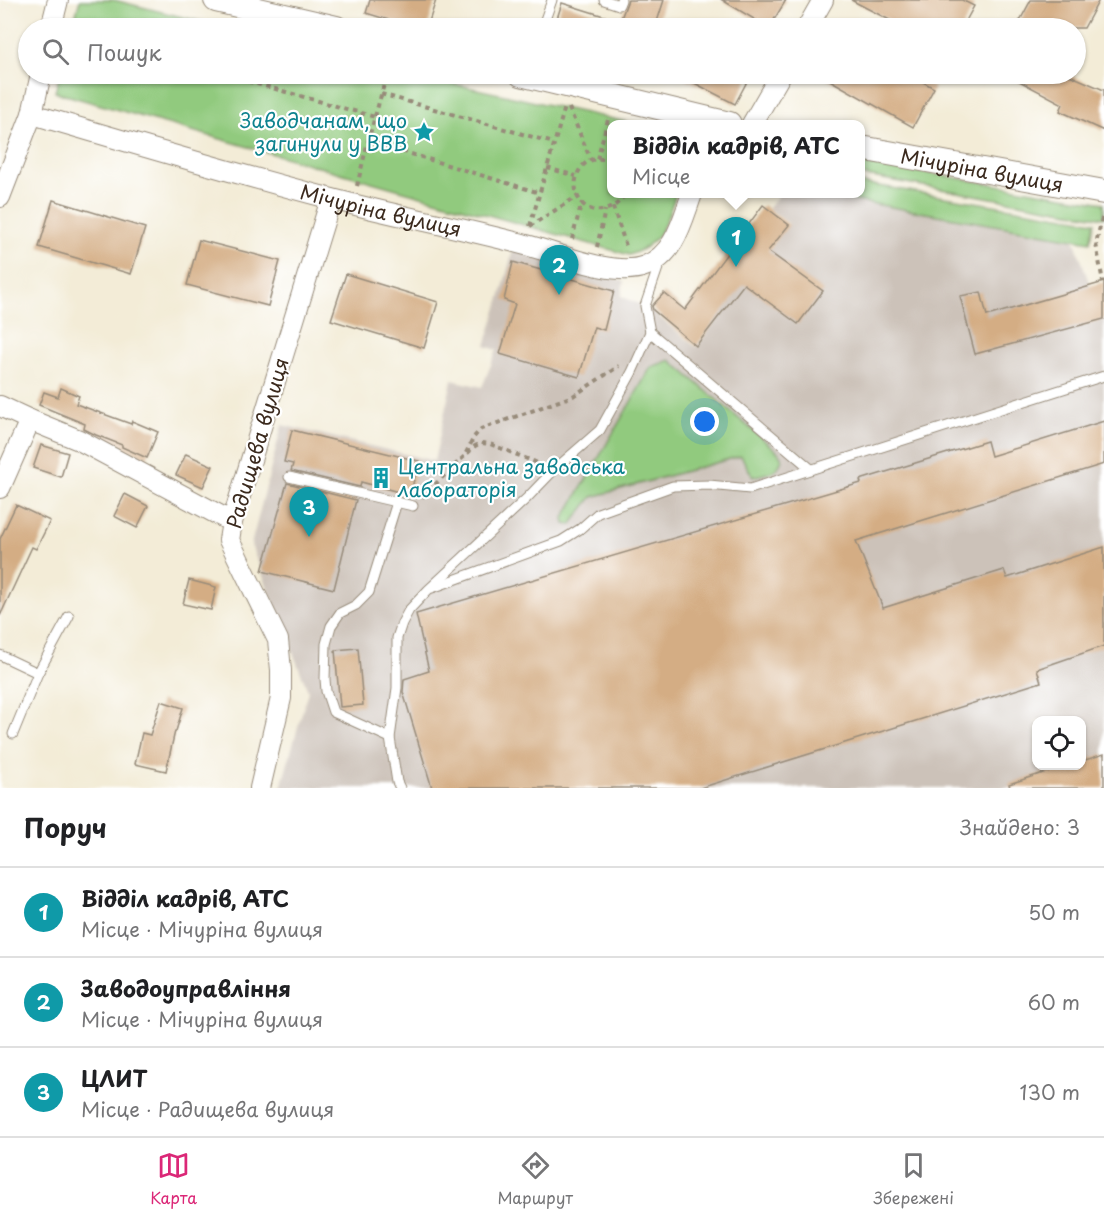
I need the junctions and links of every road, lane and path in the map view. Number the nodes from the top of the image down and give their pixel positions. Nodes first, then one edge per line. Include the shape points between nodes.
1 (58, 0) edge
2 (216, 0) edge
3 (552, 0) edge
4 (604, 0) edge
5 (621, 0) edge
6 (823, 0) edge
7 (54, 18) edge
8 (293, 18) edge
9 (546, 18) edge
10 (813, 18) edge
11 (39, 84) edge
12 (258, 84) edge
13 (384, 84) edge
14 (562, 84) edge
15 (775, 84) edge
16 (381, 94) junction
17 (615, 98) junction
18 (32, 114) junction
19 (375, 117) junction
20 (609, 120) edge
21 (706, 120) edge
22 (754, 120) edge
23 (607, 125) edge
24 (368, 141) junction
25 (554, 143) junction
26 (865, 149) edge
27 (597, 159) junction
28 (591, 160) junction
29 (607, 160) edge
30 (547, 168) junction
31 (576, 176) junction
32 (2, 185) edge
33 (540, 192) junction
34 (1104, 192) edge
35 (578, 196) junction
36 (622, 198) edge
37 (690, 198) edge
38 (331, 199) junction
39 (582, 202) junction
40 (353, 204) junction
41 (613, 207) junction
42 (605, 210) junction
43 (1102, 219) dead end
44 (528, 236) junction
45 (567, 257) junction
46 (662, 257) junction
47 (594, 265) junction
48 (629, 270) junction
49 (1103, 282) edge
50 (650, 332) junction
51 (642, 350) junction
52 (1104, 376) edge
53 (0, 406) edge
54 (30, 420) junction
55 (466, 453) junction
56 (811, 469) junction
57 (554, 470) junction
58 (289, 477) dead end
59 (0, 488) edge
60 (396, 502) junction
61 (413, 506) joint
62 (232, 522) junction
63 (428, 590) junction
64 (69, 616) dead end
65 (0, 655) edge
66 (38, 673) junction
67 (13, 734) dead end
68 (390, 738) junction
69 (260, 788) edge
70 (400, 788) edge

1 - 7 street
2 - 8 street
3 - 9 lane
4 - 5 lane via 619,5
6 - 10 street
11 - 18 street
12 - 19 path
13 - 16 path
14 - 17 street
15 - 22 street
16 - 19 path
16 - 25 path
17 - 20 path
17 - 21 street
18 - 32 street
18 - 38 street, Мічуріна вулиця
19 - 24 path
23 - 27 path
24 - 33 path
24 - 40 path
25 - 28 path via 566,102
25 - 30 path
26 - 34 street, Мічуріна вулиця
27 - 28 path
27 - 29 path
28 - 31 path via 582,165
30 - 31 path
30 - 33 path
31 - 35 path
33 - 44 path
35 - 39 path
35 - 44 path
36 - 41 path
37 - 46 street via 674,242
38 - 40 street, Мічуріна вулиця
38 - 62 street, Радищева вулиця
39 - 42 path via 590,208
39 - 45 path
40 - 44 street, Мічуріна вулиця
41 - 42 path
41 - 48 path via 629,255
42 - 47 path
43 - 49 path via 1096,244
44 - 45 street, Мічуріна вулиця
45 - 47 street, Мічуріна вулиця
46 - 48 street, Мічуріна вулиця
46 - 50 lane via 645,306
47 - 48 street, Мічуріна вулиця
50 - 51 lane
50 - 56 lane
51 - 55 path via 573,396 481,429
51 - 57 lane via 600,430
52 - 56 lane
53 - 54 street
54 - 59 street
54 - 62 street via 79,440
55 - 57 path via 482,443 490,444
55 - 61 path
56 - 63 lane via 750,489 673,486 598,513 561,541
57 - 63 lane
58 - 60 lane
60 - 61 lane
60 - 68 lane via 369,592 331,626 325,679 333,712
62 - 69 street, Радищева вулиця via 229,540 278,640 280,698
63 - 68 lane via 409,610 397,638 397,688
64 - 66 lane
65 - 66 lane
66 - 67 lane
68 - 70 lane

